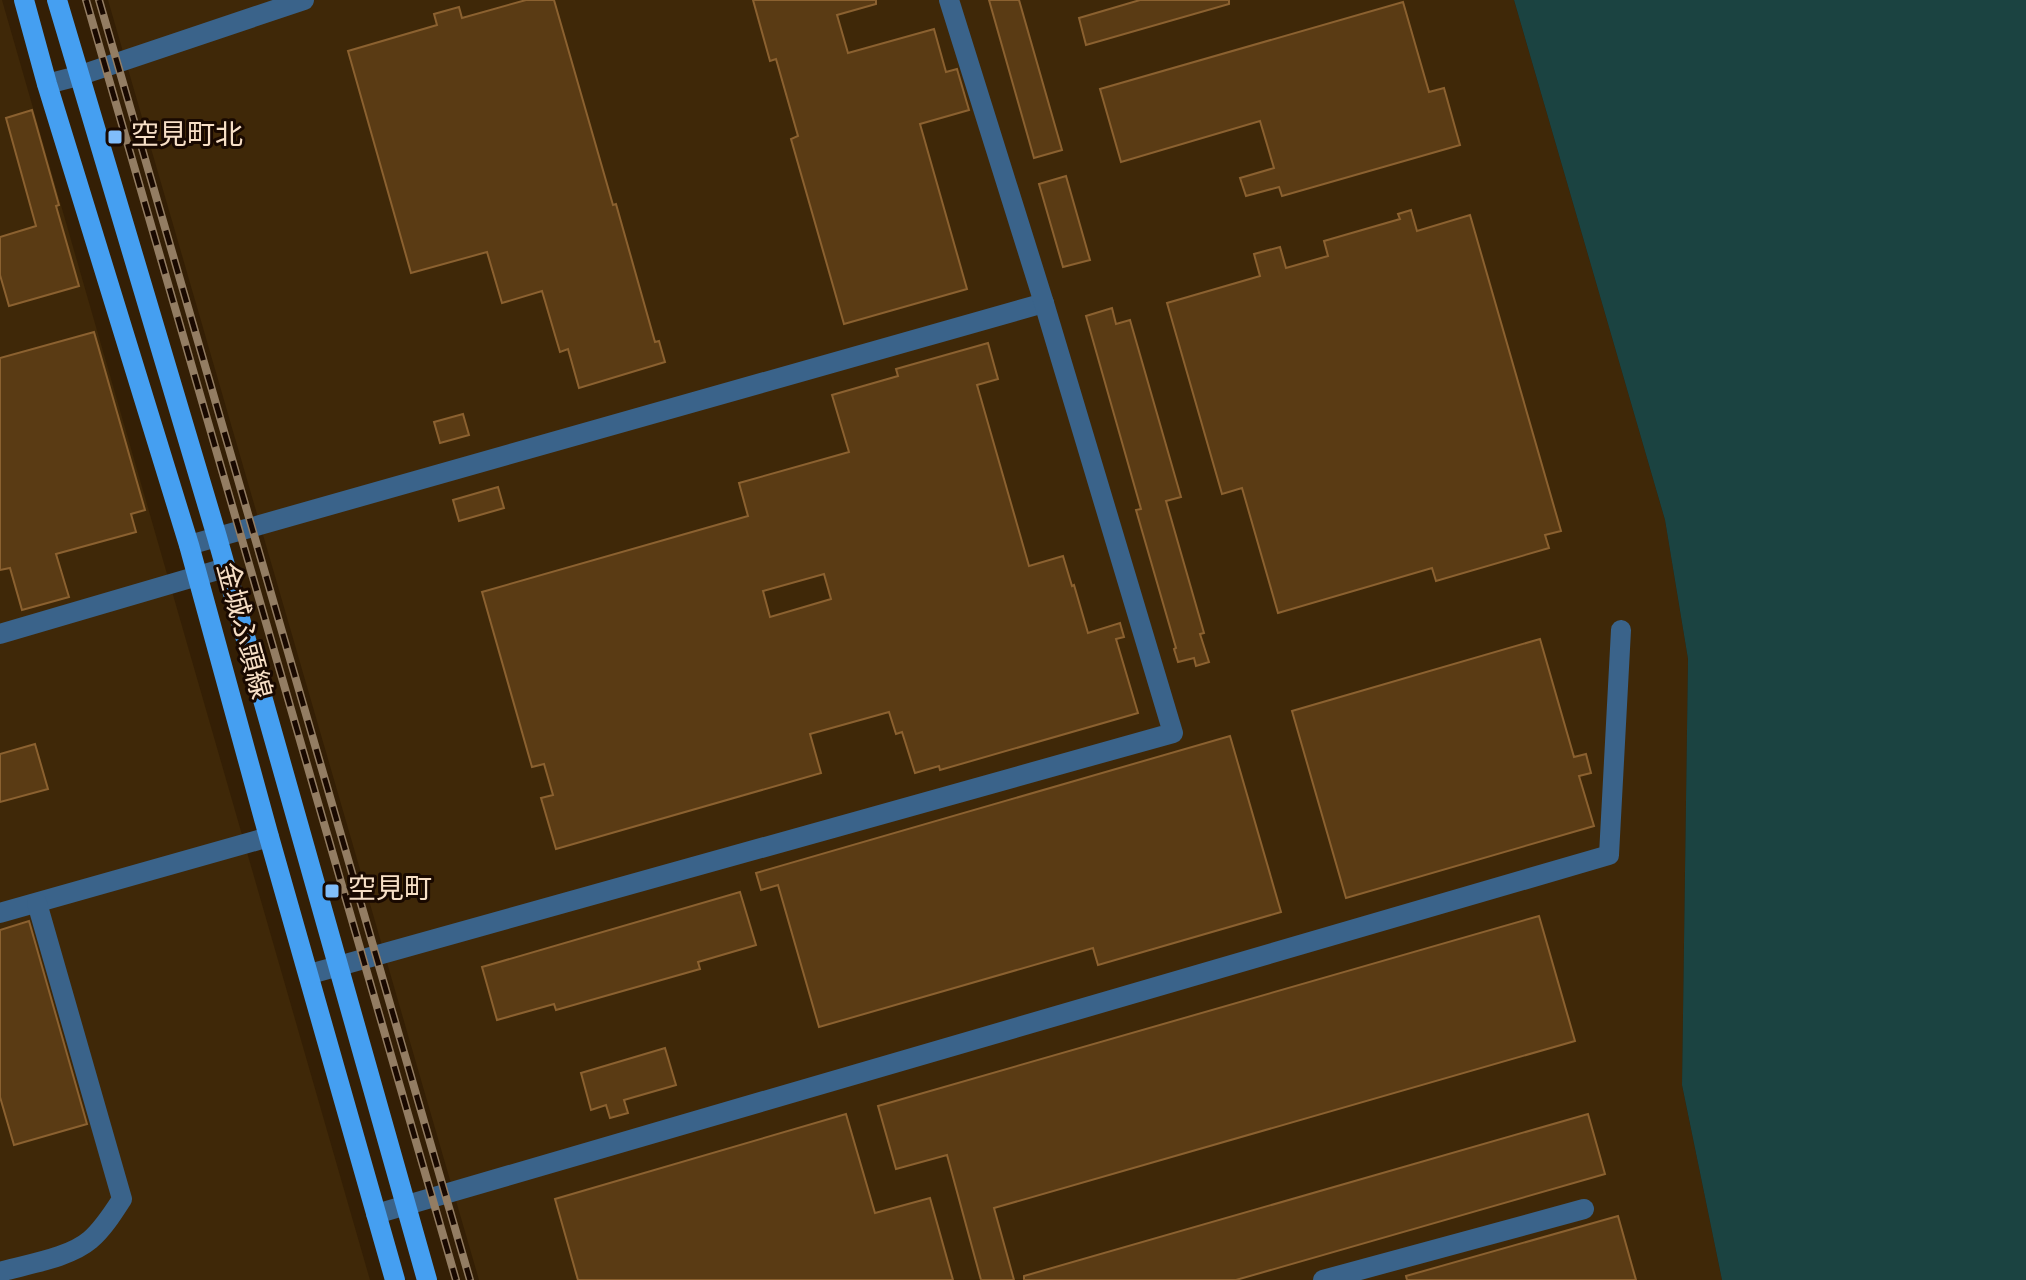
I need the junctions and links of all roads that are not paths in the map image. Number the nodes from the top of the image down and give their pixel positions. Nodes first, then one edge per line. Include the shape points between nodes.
1 (24, 0) edge
2 (57, 0) edge
3 (949, 0) edge
4 (293, 1) edge
5 (78, 76) junction
6 (47, 84) junction
7 (1044, 303) junction
8 (217, 537) junction
9 (189, 545) junction
10 (225, 568) junction
11 (198, 576) junction
12 (1621, 630) dead end
13 (0, 634) edge
14 (269, 837) junction
15 (37, 903) junction
16 (0, 913) edge
17 (340, 966) junction
18 (310, 974) junction
19 (407, 1206) junction
20 (1584, 1209) dead end
21 (376, 1214) junction
22 (0, 1272) edge
23 (395, 1280) edge
24 (427, 1280) edge
25 (1323, 1280) edge

1 - 6 main road, 金城ふ頭線
2 - 5 main road, 金城ふ頭線
3 - 7 street
4 - 5 street
5 - 6 street
5 - 8 main road, 金城ふ頭線
6 - 9 main road, 金城ふ頭線
7 - 8 street
7 - 17 street via 1173,733
8 - 9 street
8 - 10 main road, 金城ふ頭線
9 - 11 main road, 金城ふ頭線
10 - 11 street
10 - 17 main road, 金城ふ頭線
11 - 13 street
11 - 14 main road, 金城ふ頭線
12 - 19 street via 1609,855
14 - 15 street
14 - 18 main road, 金城ふ頭線
15 - 16 street
15 - 22 street via 122,1199 79,1248
17 - 18 street
17 - 19 main road, 金城ふ頭線
18 - 21 main road, 金城ふ頭線
19 - 21 street
19 - 24 main road, 金城ふ頭線
20 - 25 street
21 - 23 main road, 金城ふ頭線

